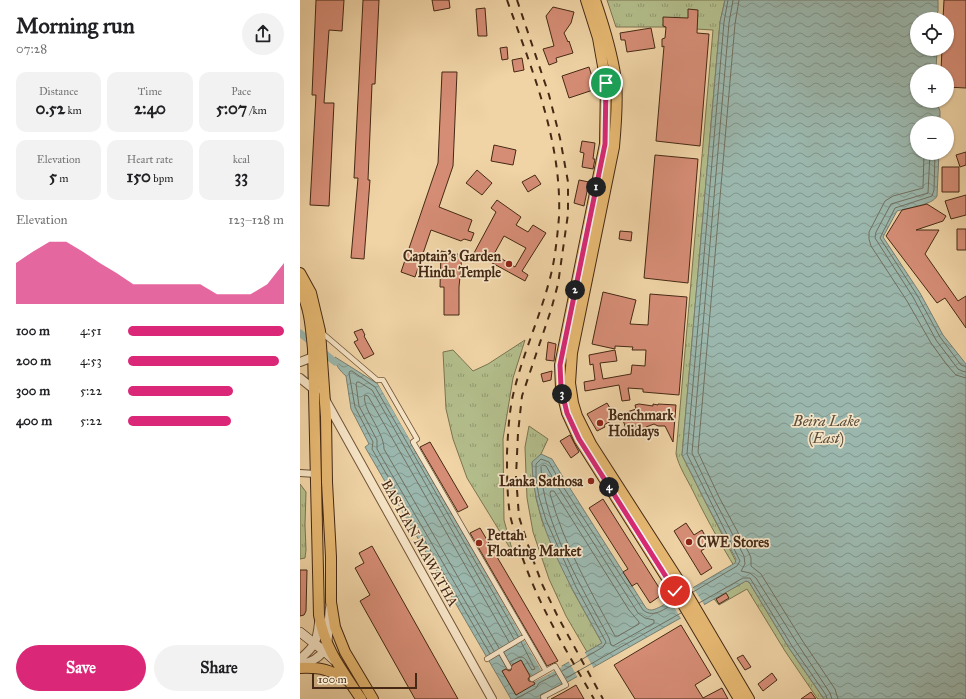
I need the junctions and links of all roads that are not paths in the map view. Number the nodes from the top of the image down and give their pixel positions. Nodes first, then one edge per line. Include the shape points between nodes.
1 (586, 0) edge
2 (595, 0) edge
3 (300, 273) edge
4 (300, 290) edge
5 (320, 331) junction
6 (316, 354) junction
7 (300, 362) edge
8 (300, 378) edge
9 (314, 389) junction
10 (325, 400) junction
11 (300, 473) edge
12 (316, 474) junction
13 (329, 525) junction
14 (317, 527) junction
15 (679, 589) junction
16 (331, 602) junction
17 (319, 615) junction
18 (694, 616) junction
19 (300, 632) edge
20 (522, 638) dead end
21 (316, 644) junction
22 (326, 648) junction
23 (500, 651) junction
24 (300, 659) edge
25 (487, 659) dead end
26 (300, 667) edge
27 (509, 667) dead end
28 (546, 671) junction
29 (532, 679) dead end
30 (349, 681) junction
31 (361, 699) edge
32 (373, 699) edge
33 (492, 699) edge
34 (544, 699) edge
35 (738, 699) edge
36 (749, 699) edge

1 - 15 main road via 598,38 606,83 605,144 560,365 561,388 567,413 579,439
2 - 15 main road via 611,54 616,81 617,114 614,147 572,353 570,383 577,416
3 - 5 main road via 311,293
4 - 6 main road via 306,302
5 - 6 main road
5 - 28 street via 377,380 384,380 417,440 413,442
6 - 7 street
6 - 9 main road
6 - 10 main road
8 - 9 street, BASTIAN MAWATHA
9 - 10 street, BASTIAN MAWATHA
9 - 12 main road
10 - 13 main road
10 - 33 street, BASTIAN MAWATHA
11 - 12 street
12 - 14 main road
13 - 14 main road
13 - 16 main road
14 - 17 main road
15 - 18 main road
16 - 22 street
16 - 32 main road via 340,641
17 - 21 street
17 - 22 main road
18 - 35 main road
18 - 36 main road
19 - 21 main road
20 - 23 street
21 - 22 main road
21 - 24 street
22 - 26 street via 317,659
22 - 30 main road
23 - 25 street
23 - 27 street
26 - 30 main road via 324,669
28 - 29 street
28 - 34 street via 555,666 566,685 543,697
30 - 31 main road

